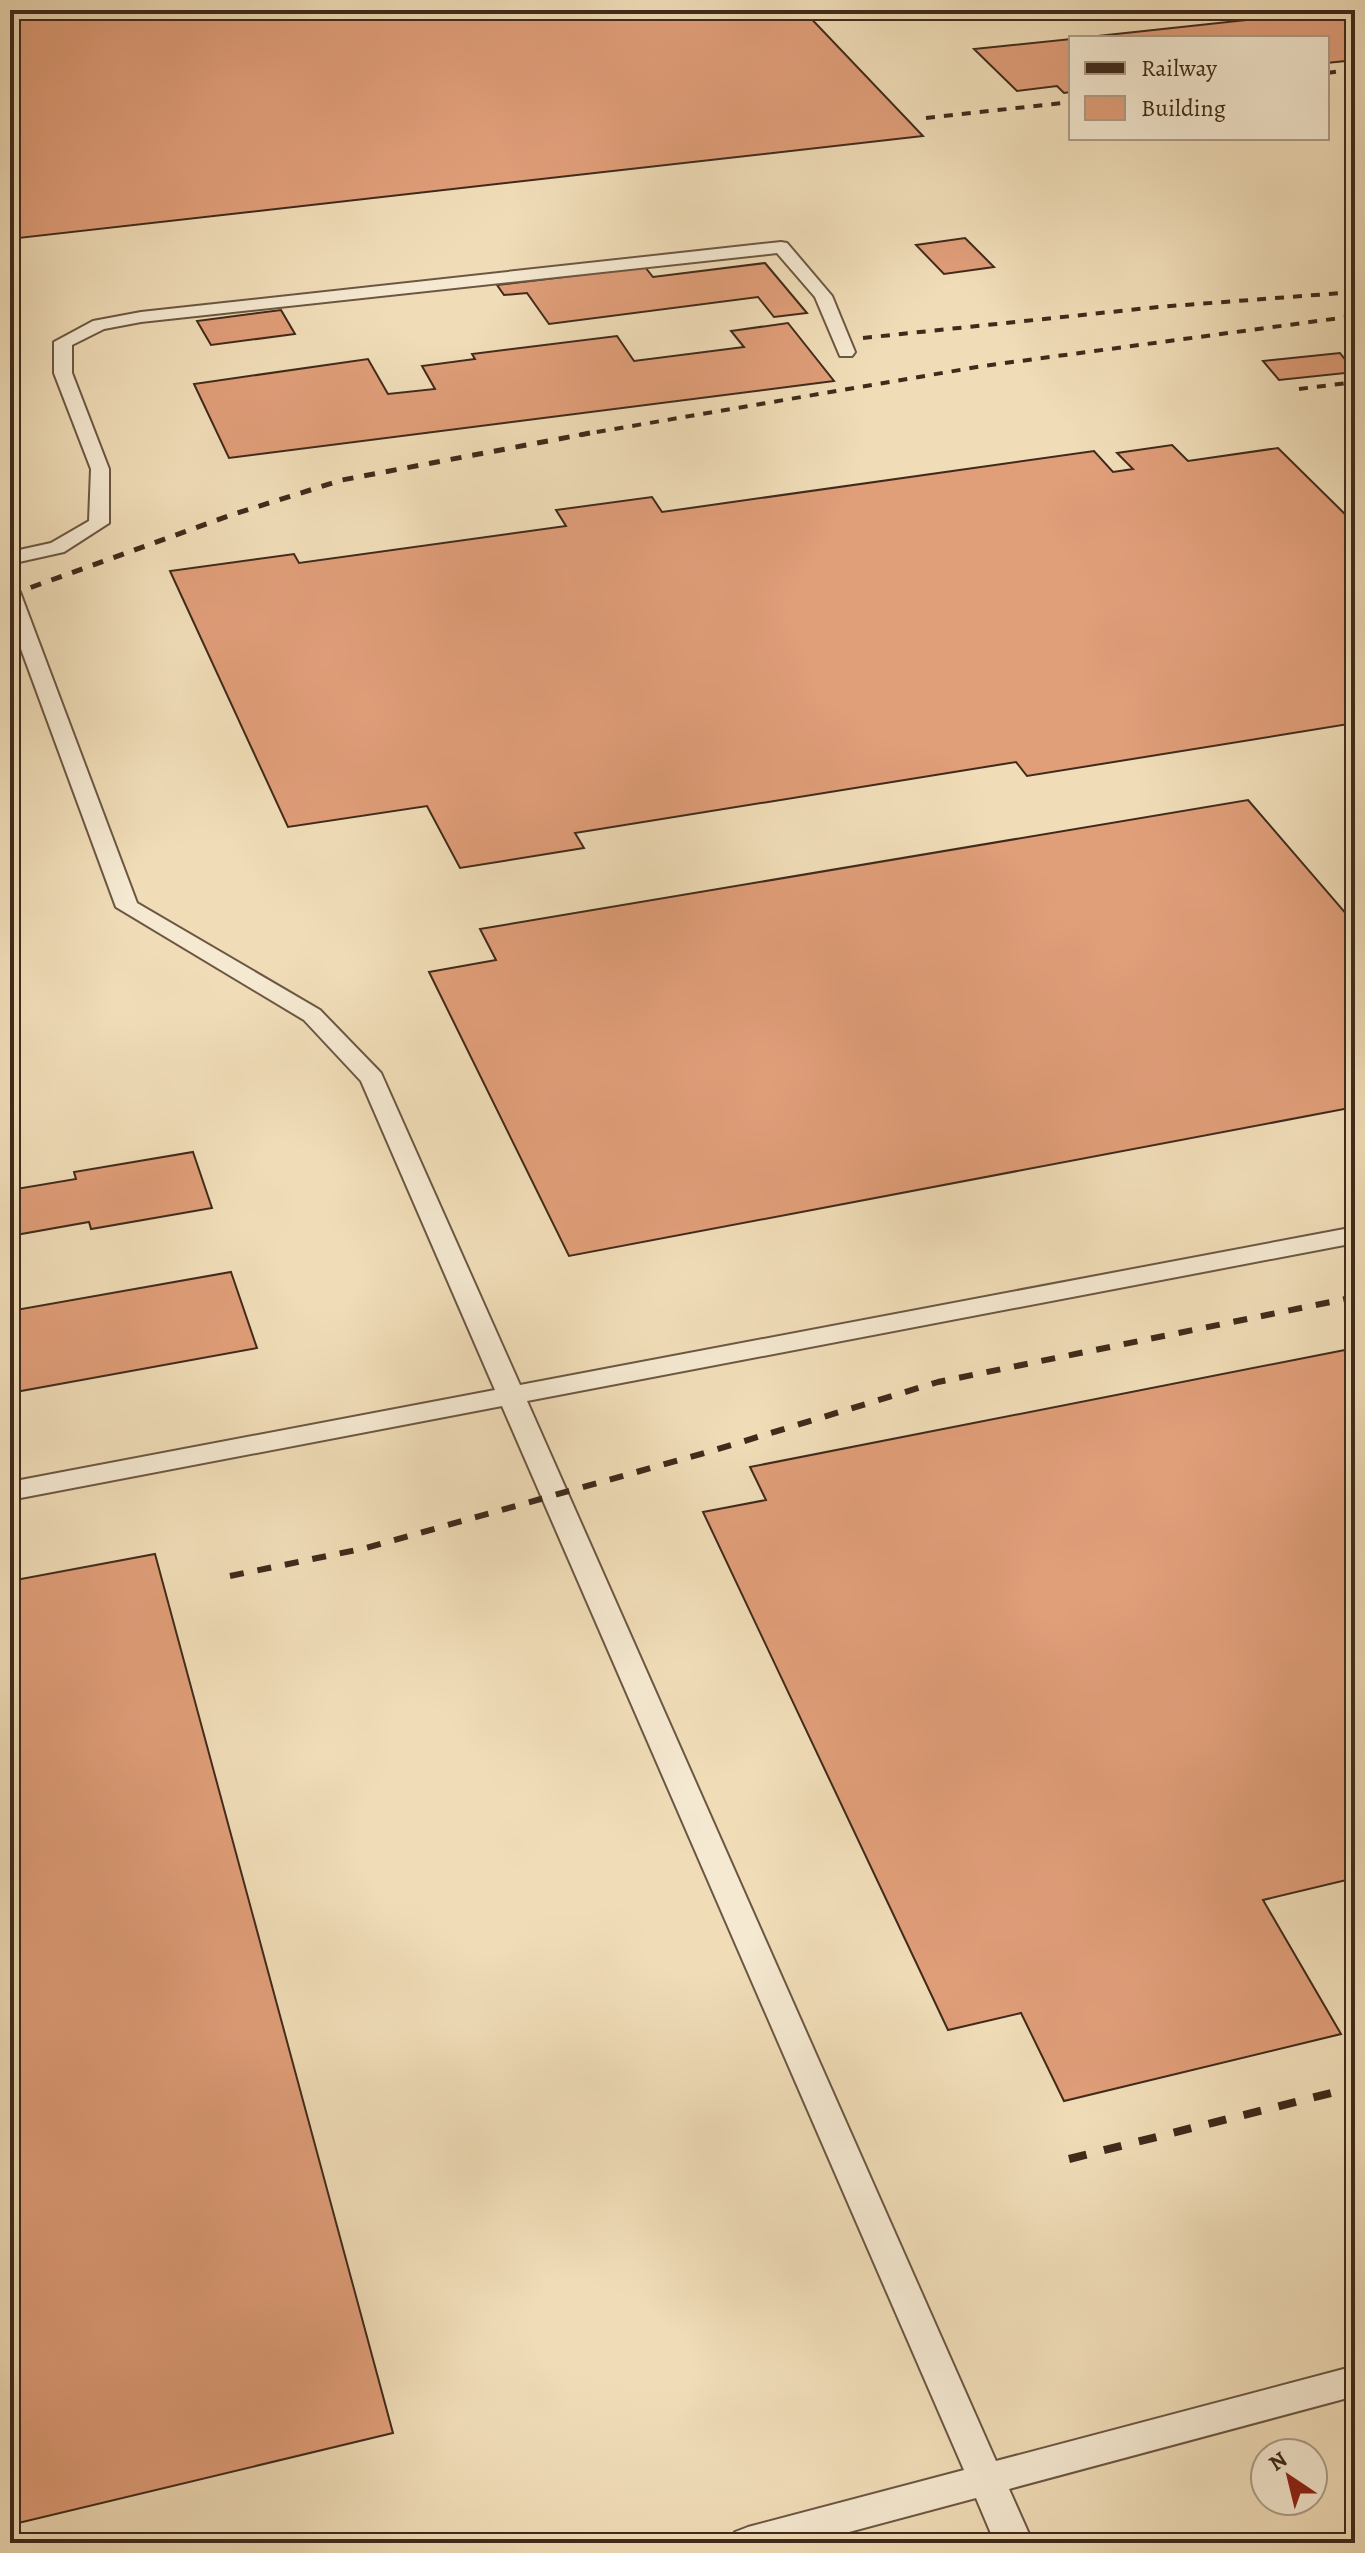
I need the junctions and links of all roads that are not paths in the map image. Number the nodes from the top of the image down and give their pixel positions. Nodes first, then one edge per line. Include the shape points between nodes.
1 (846, 352) dead end
2 (10, 558) edge
3 (10, 592) edge
4 (1355, 1235) edge
5 (510, 1396) junction
6 (10, 1491) edge
7 (1355, 2381) edge
8 (986, 2480) junction
9 (748, 2543) edge
10 (1014, 2543) edge

1 - 2 lane via 823,296 781,247 99,325 63,342 63,373 100,469 99,523 57,548
3 - 5 lane via 127,907 312,1015 372,1078
4 - 5 lane
5 - 6 lane
5 - 8 lane
7 - 8 lane
8 - 9 lane
8 - 10 lane

